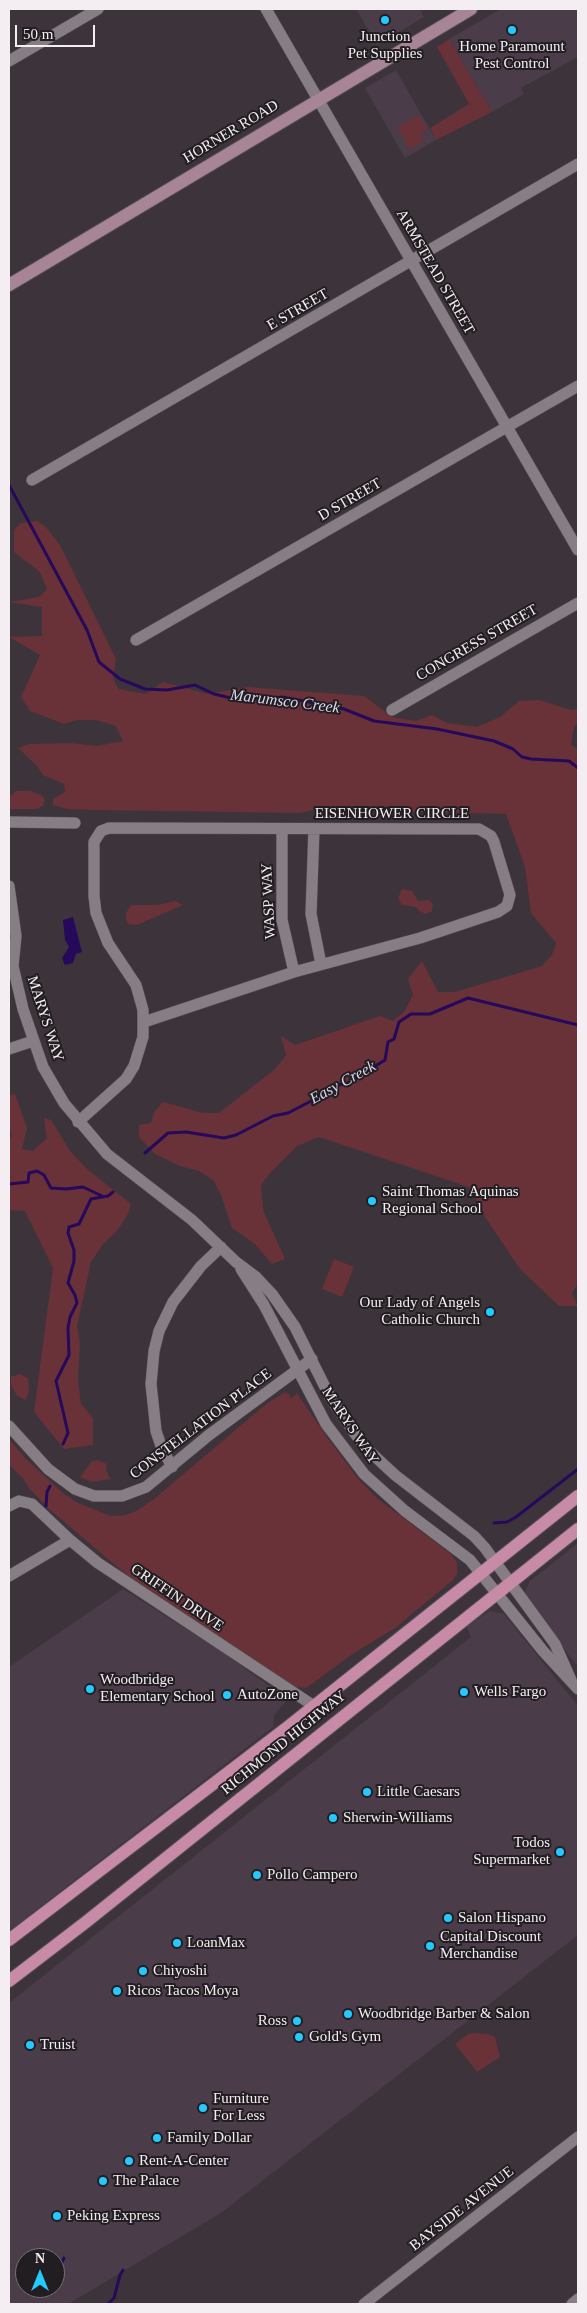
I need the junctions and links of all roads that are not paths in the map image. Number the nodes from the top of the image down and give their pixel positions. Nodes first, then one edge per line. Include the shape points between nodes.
1 (98, 9) edge
2 (266, 9) edge
3 (471, 9) edge
4 (9, 61) edge
5 (318, 98) junction
6 (578, 164) edge
7 (412, 262) junction
8 (9, 285) edge
9 (578, 386) edge
10 (507, 426) junction
11 (32, 480) dead end
12 (578, 550) edge
13 (578, 603) edge
14 (136, 640) dead end
15 (392, 710) dead end
16 (9, 822) edge
17 (75, 823) dead end
18 (282, 829) junction
19 (314, 829) junction
20 (9, 886) edge
21 (321, 964) junction
22 (294, 972) junction
23 (144, 1022) junction
24 (33, 1041) junction
25 (9, 1049) edge
26 (78, 1122) junction
27 (221, 1247) junction
28 (236, 1262) junction
29 (312, 1359) junction
30 (297, 1370) junction
31 (9, 1426) edge
32 (172, 1467) junction
33 (578, 1496) edge
34 (9, 1506) edge
35 (578, 1529) edge
36 (70, 1540) junction
37 (495, 1562) junction
38 (481, 1573) junction
39 (9, 1576) edge
40 (509, 1583) junction
41 (497, 1593) junction
42 (575, 1684) edge
43 (314, 1706) junction
44 (9, 1940) edge
45 (9, 1981) edge
46 (578, 2137) edge
47 (578, 2299) edge
48 (364, 2304) edge
49 (572, 2304) edge

1 - 4 street
2 - 5 street, ARMSTEAD STREET
3 - 5 main road, HORNER ROAD
5 - 7 street, ARMSTEAD STREET
5 - 8 main road, HORNER ROAD
6 - 7 street, E STREET
7 - 10 street, ARMSTEAD STREET
7 - 11 street, E STREET
9 - 10 street, D STREET
10 - 12 street, ARMSTEAD STREET
10 - 14 street, D STREET
13 - 15 street, CONGRESS STREET
16 - 17 street
18 - 19 street, EISENHOWER CIRCLE
18 - 22 street, WASP WAY via 282,920
18 - 23 street, EISENHOWER CIRCLE via 109,828 98,835 94,851 96,913 108,943 136,985
19 - 21 street via 311,914
19 - 21 street, EISENHOWER CIRCLE via 480,829 494,842 510,895 507,906 498,912 420,938
20 - 24 street, MARYS WAY via 16,936 13,966
21 - 22 street, EISENHOWER CIRCLE
22 - 23 street, EISENHOWER CIRCLE
23 - 26 street, EISENHOWER CIRCLE via 140,1052 126,1079
24 - 25 street
24 - 26 street, MARYS WAY via 54,1088
26 - 27 street, MARYS WAY via 107,1154 192,1220
27 - 28 street, MARYS WAY
27 - 32 street via 201,1266 173,1302 159,1331 154,1351 151,1384 156,1431
28 - 29 street, MARYS WAY via 272,1294 296,1327
28 - 30 street, MARYS WAY via 264,1305
29 - 30 street, CONSTELLATION PLACE
29 - 37 street, MARYS WAY via 330,1397 367,1449 426,1501 474,1536
30 - 32 street, CONSTELLATION PLACE via 209,1435
30 - 38 street, MARYS WAY via 326,1424 364,1474 405,1511 466,1556
31 - 32 street, CONSTELLATION PLACE via 59,1479 83,1493 111,1497 136,1492
33 - 37 main road, RICHMOND HIGHWAY
34 - 36 street, GRIFFIN DRIVE via 18,1501 33,1504
35 - 40 main road, RICHMOND HIGHWAY
36 - 39 street
36 - 43 street, GRIFFIN DRIVE via 111,1572
37 - 38 main road, RICHMOND HIGHWAY
37 - 40 street, MARYS WAY
38 - 41 street, MARYS WAY
38 - 43 main road, RICHMOND HIGHWAY
40 - 41 main road, RICHMOND HIGHWAY
40 - 42 street, MARYS WAY via 555,1644
41 - 42 street, MARYS WAY via 543,1651
41 - 45 main road, RICHMOND HIGHWAY
43 - 44 main road, RICHMOND HIGHWAY
46 - 48 street, BAYSIDE AVENUE
47 - 49 street

